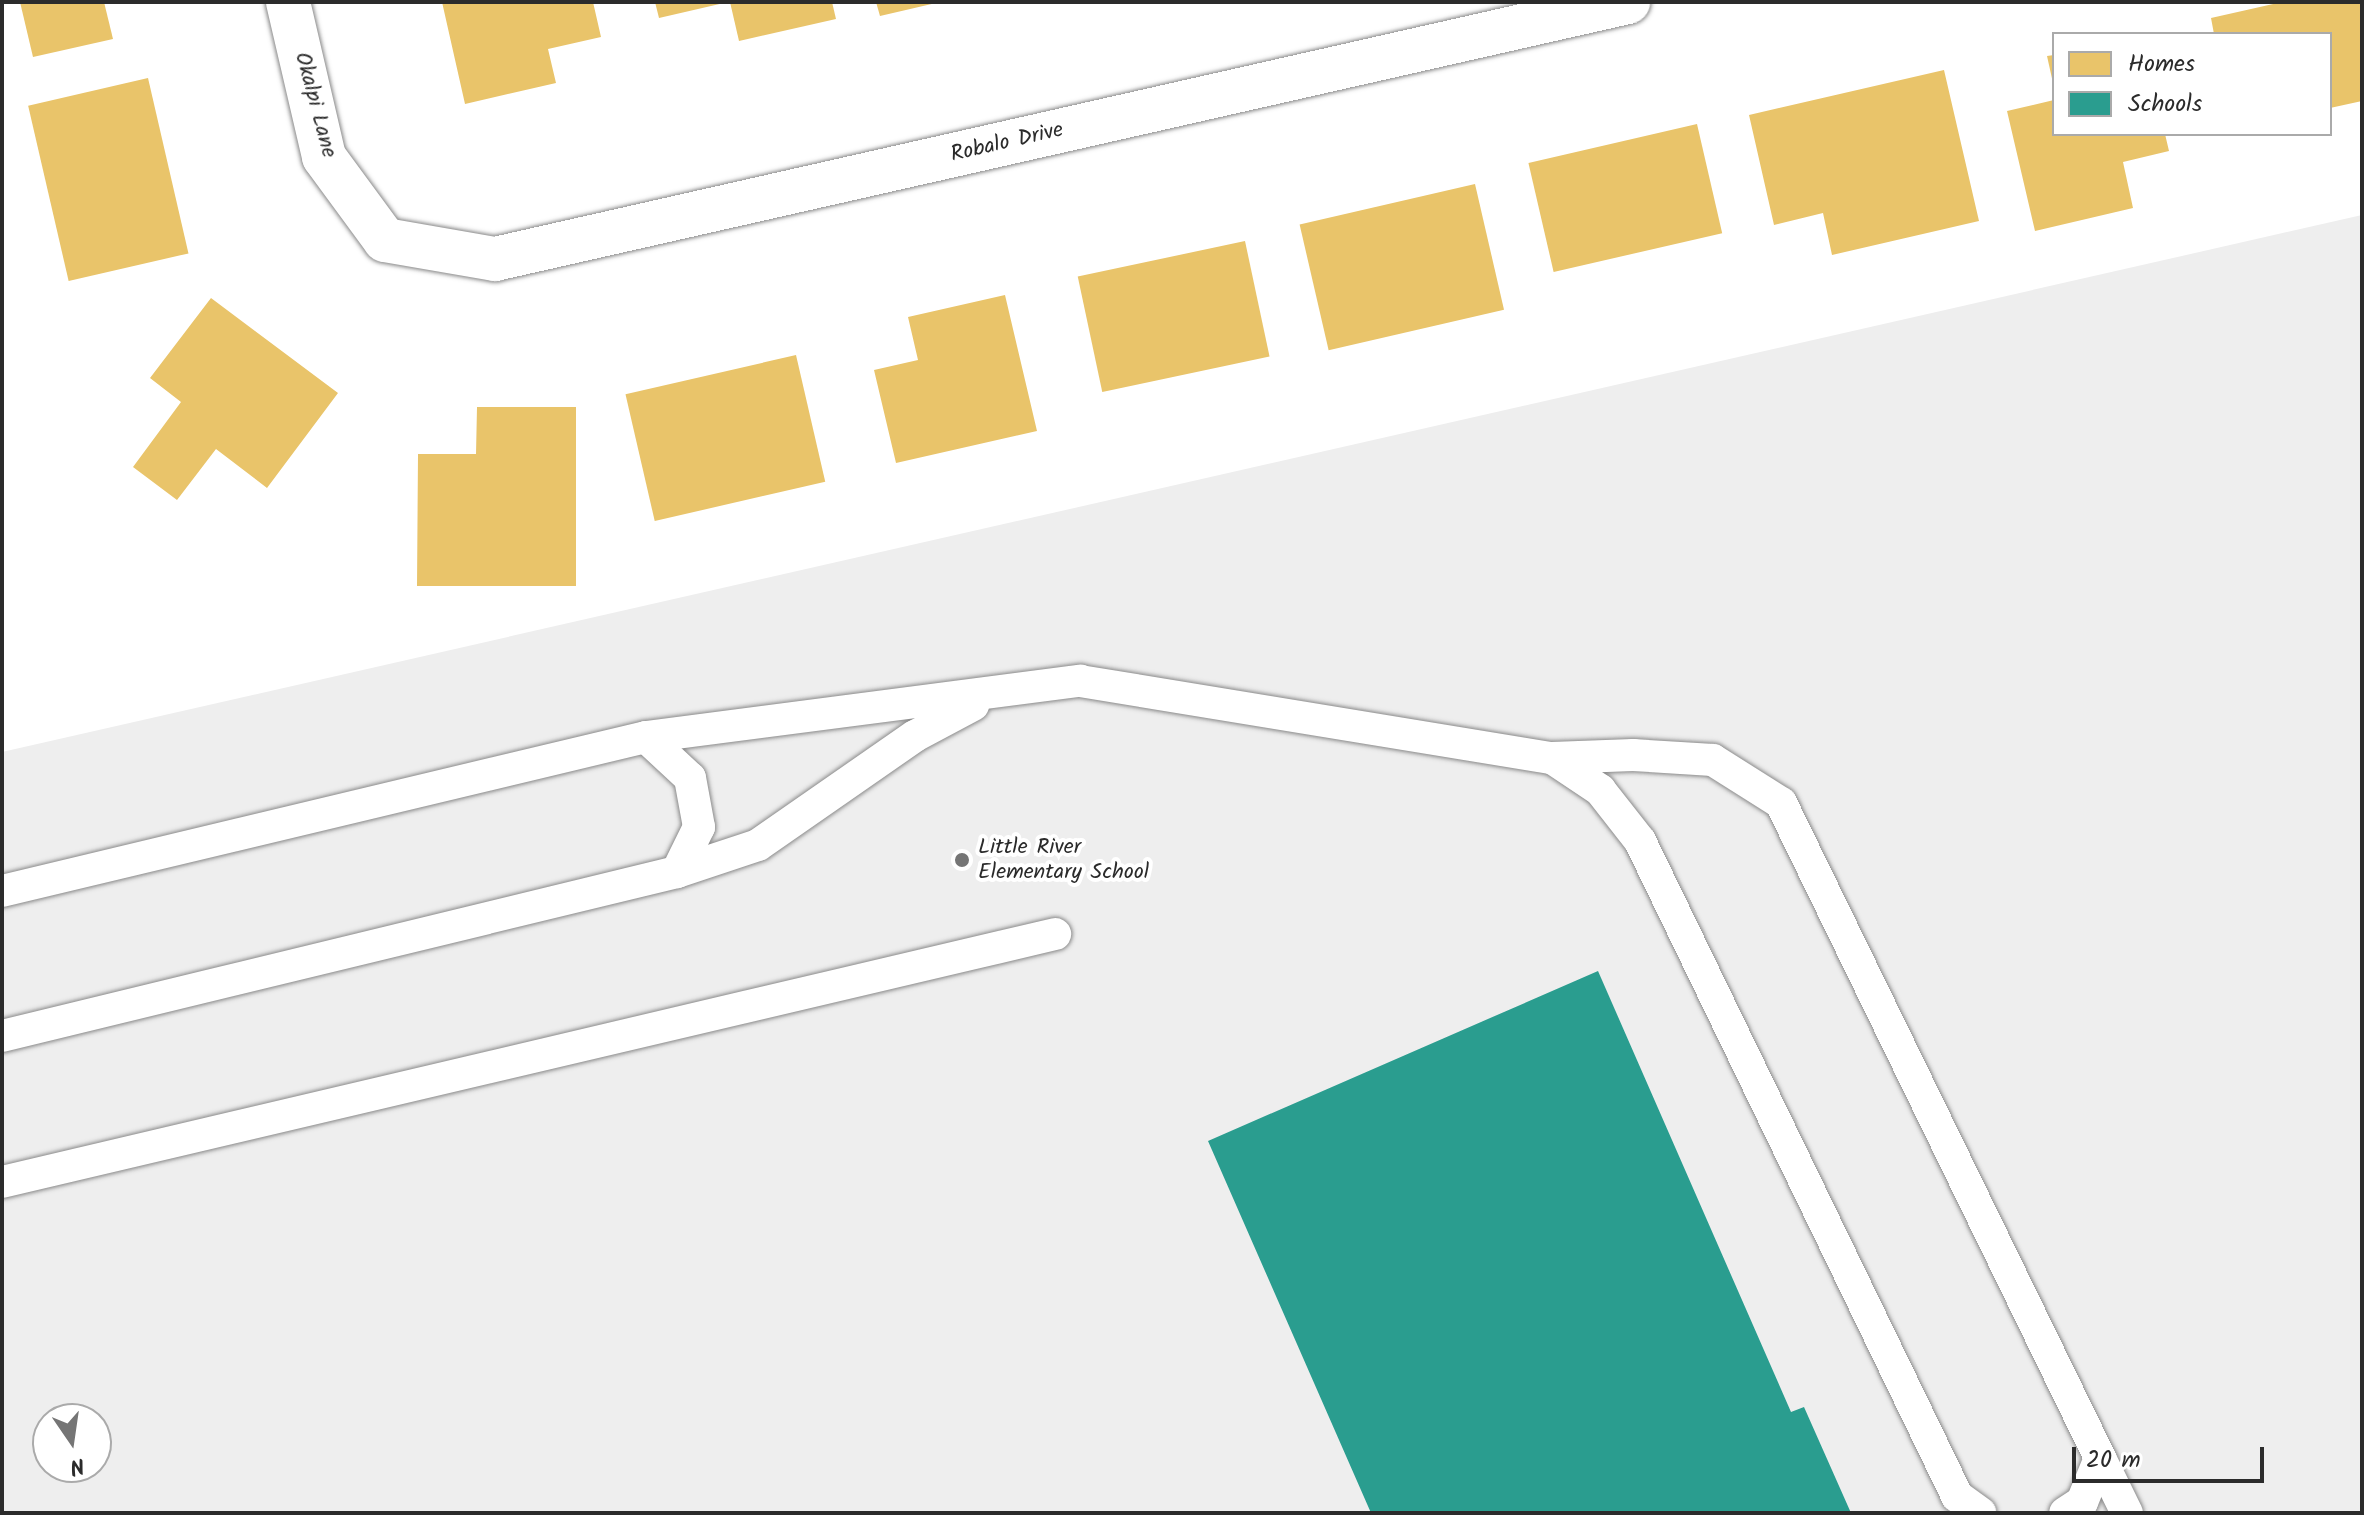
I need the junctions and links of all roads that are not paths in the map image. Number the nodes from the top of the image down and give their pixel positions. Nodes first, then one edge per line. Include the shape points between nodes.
1 (288, 2) edge
2 (1628, 2) edge
3 (385, 240) joint
4 (991, 695) junction
5 (646, 737) junction
6 (1552, 758) junction
7 (677, 872) junction
8 (2, 891) edge
9 (1055, 934) dead end
10 (2, 1036) edge
11 (2, 1182) edge
12 (2100, 1458) junction
13 (1968, 1507) edge
14 (2065, 1513) edge
15 (2127, 1513) edge

1 - 3 street, Okalpi Lane via 324,157
2 - 3 street, Robalo Drive via 495,259
4 - 5 lane
4 - 6 lane via 1080,681
4 - 7 lane via 915,736 758,845
5 - 7 lane via 690,778 699,827
5 - 8 lane
6 - 12 lane via 1633,755 1713,760 1781,803
6 - 13 lane via 1600,790 1640,841
7 - 10 lane
9 - 11 lane
12 - 14 lane via 2082,1502
12 - 15 lane

